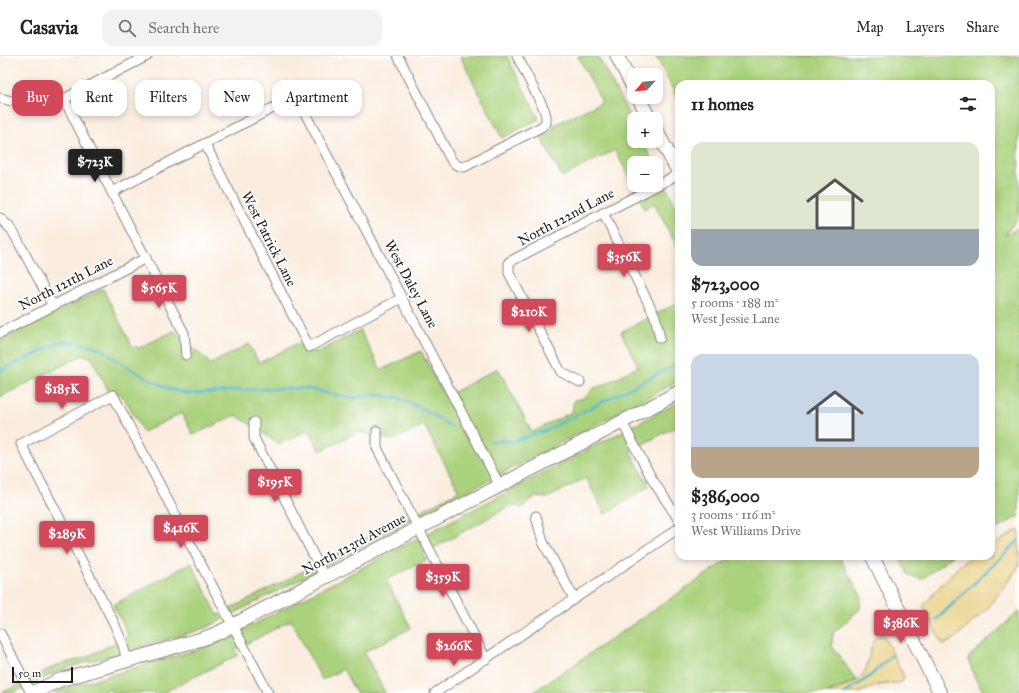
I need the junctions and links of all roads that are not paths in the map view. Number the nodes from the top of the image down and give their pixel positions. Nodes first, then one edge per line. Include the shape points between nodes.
1 (147, 56) edge
2 (398, 56) edge
3 (528, 56) edge
4 (616, 56) edge
5 (518, 58) edge
6 (627, 76) edge
7 (0, 98) edge
8 (64, 99) junction
9 (663, 143) edge
10 (205, 144) junction
11 (675, 166) edge
12 (675, 176) edge
13 (112, 192) junction
14 (602, 213) junction
15 (0, 218) edge
16 (146, 258) junction
17 (402, 298) junction
18 (53, 306) junction
19 (0, 332) edge
20 (660, 338) dead end
21 (186, 355) dead end
22 (580, 382) dead end
23 (675, 394) edge
24 (254, 422) dead end
25 (622, 422) junction
26 (377, 431) dead end
27 (500, 486) junction
28 (675, 514) edge
29 (536, 516) dead end
30 (419, 528) junction
31 (675, 531) edge
32 (874, 560) edge
33 (325, 578) junction
34 (574, 598) junction
35 (233, 626) junction
36 (0, 633) edge
37 (486, 659) junction
38 (127, 661) junction
39 (31, 693) edge
40 (268, 693) edge
41 (435, 693) edge
42 (940, 693) edge

1 - 8 street
2 - 5 street via 450,158 458,166 464,167 546,123 544,109
3 - 5 street
4 - 6 street
7 - 8 street via 32,104
8 - 13 street
9 - 11 street
10 - 13 street
10 - 17 street, West Daley Lane via 296,96
10 - 17 street, West Patrick Lane via 309,347
12 - 14 street, North 122nd Lane
13 - 16 street
14 - 20 street via 655,316
14 - 22 street, North 122nd Lane via 509,262 509,273 561,372
15 - 18 street via 12,230
16 - 18 street, North 121th Lane
16 - 21 street via 184,333
17 - 27 street, West Daley Lane
18 - 19 street, North 121th Lane
23 - 25 street, North 123rd Avenue
24 - 33 street via 254,438
25 - 27 street, North 123rd Avenue
25 - 28 street via 652,479
26 - 30 street via 377,448
27 - 30 street, North 123rd Avenue
29 - 34 street via 543,542
30 - 33 street, North 123rd Avenue
30 - 37 street
31 - 34 street
32 - 42 street
33 - 35 street, North 123rd Avenue
34 - 37 street
35 - 38 street, North 123rd Avenue via 206,638
35 - 38 street via 113,395 21,444 114,623
35 - 40 street
36 - 39 street
37 - 41 street
38 - 39 street, North 123rd Avenue via 60,680

